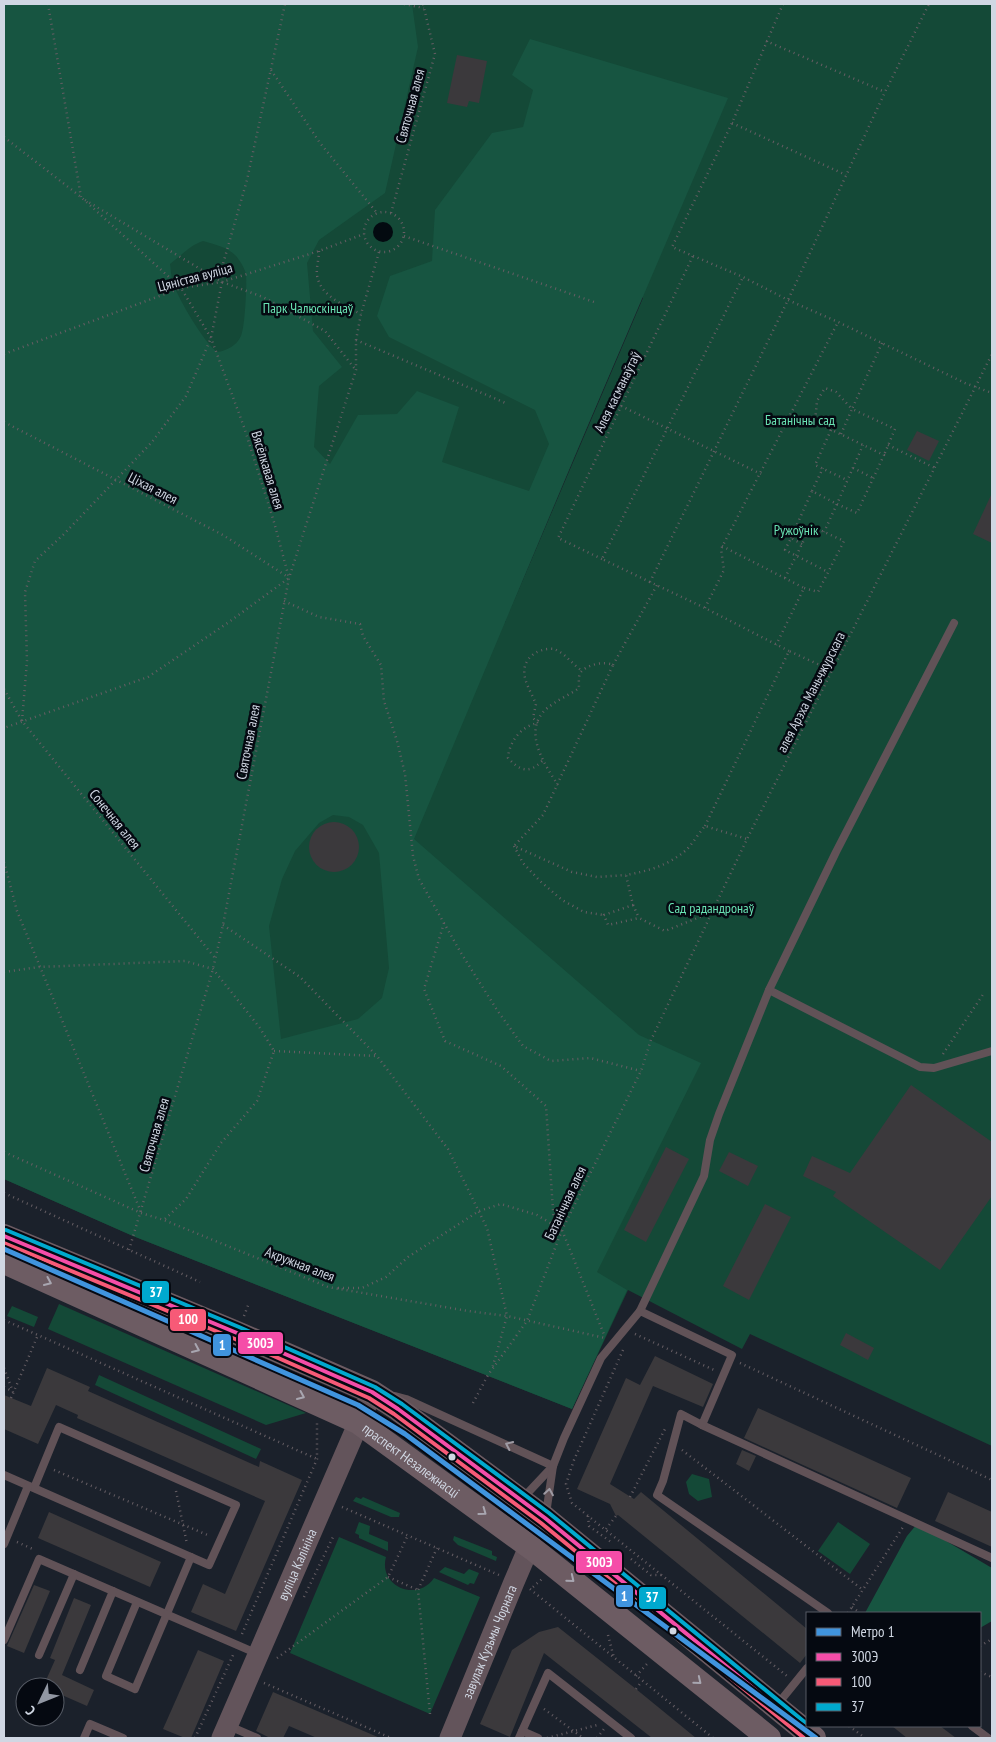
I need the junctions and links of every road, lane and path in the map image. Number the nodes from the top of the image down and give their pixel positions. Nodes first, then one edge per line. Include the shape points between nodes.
1 (48, 4) edge
2 (285, 4) edge
3 (404, 4) edge
4 (423, 4) edge
5 (783, 4) edge
6 (929, 4) edge
7 (424, 8) junction
8 (766, 41) junction
9 (271, 70) junction
10 (885, 92) junction
11 (732, 123) junction
12 (4, 137) edge
13 (846, 175) junction
14 (81, 197) junction
15 (377, 213) junction
16 (391, 213) junction
17 (364, 234) junction
18 (404, 236) junction
19 (319, 251) junction
20 (379, 252) junction
21 (693, 256) junction
22 (743, 277) junction
23 (222, 282) junction
24 (180, 288) junction
25 (788, 300) junction
26 (597, 303) dead end
27 (361, 314) junction
28 (838, 322) junction
29 (211, 338) junction
30 (356, 340) junction
31 (882, 343) junction
32 (4, 354) edge
33 (992, 354) edge
34 (356, 370) junction
35 (977, 386) junction
36 (992, 393) edge
37 (508, 404) dead end
38 (621, 406) junction
39 (852, 409) junction
40 (4, 422) edge
41 (666, 429) junction
42 (832, 430) junction
43 (841, 434) junction
44 (863, 445) junction
45 (888, 445) junction
46 (714, 451) junction
47 (884, 455) junction
48 (823, 468) junction
49 (853, 468) junction
50 (935, 468) junction
51 (761, 474) junction
52 (873, 478) junction
53 (115, 480) junction
54 (848, 480) junction
55 (812, 491) junction
56 (837, 504) junction
57 (824, 532) junction
58 (791, 538) junction
59 (802, 544) junction
60 (722, 546) junction
61 (797, 555) junction
62 (602, 559) junction
63 (828, 572) junction
64 (289, 578) junction
65 (785, 578) junction
66 (650, 582) junction
67 (658, 585) junction
68 (804, 588) junction
69 (284, 601) junction
70 (705, 608) junction
71 (954, 623) dead end
72 (776, 645) junction
73 (789, 651) junction
74 (613, 665) junction
75 (582, 671) junction
76 (832, 672) junction
77 (4, 689) edge
78 (22, 721) junction
79 (538, 723) junction
80 (4, 728) edge
81 (542, 761) junction
82 (558, 785) junction
83 (705, 826) junction
84 (746, 839) junction
85 (514, 846) junction
86 (4, 862) edge
87 (626, 875) junction
88 (633, 904) junction
89 (711, 913) junction
90 (604, 915) junction
91 (639, 918) junction
92 (444, 923) junction
93 (223, 925) junction
94 (215, 958) junction
95 (40, 967) junction
96 (213, 969) junction
97 (4, 972) edge
98 (769, 990) junction
99 (984, 993) dead end
100 (650, 1040) joint
101 (992, 1051) edge
102 (274, 1052) junction
103 (377, 1056) junction
104 (934, 1068) junction
105 (641, 1071) junction
106 (4, 1152) edge
107 (4, 1194) edge
108 (479, 1211) junction
109 (141, 1213) junction
110 (164, 1220) junction
111 (554, 1225) junction
112 (562, 1230) junction
113 (4, 1236) edge
114 (129, 1250) junction
115 (4, 1262) edge
116 (200, 1282) dead end
117 (328, 1288) junction
118 (249, 1303) dead end
119 (640, 1312) junction
120 (244, 1316) dead end
121 (507, 1316) junction
122 (4, 1320) edge
123 (527, 1321) junction
124 (38, 1335) junction
125 (623, 1350) dead end
126 (731, 1358) junction
127 (4, 1368) edge
128 (492, 1370) junction
129 (720, 1372) dead end
130 (4, 1387) edge
131 (13, 1392) junction
132 (372, 1392) junction
133 (11, 1398) dead end
134 (473, 1403) dead end
135 (317, 1421) dead end
136 (358, 1422) junction
137 (668, 1422) dead end
138 (702, 1425) junction
139 (673, 1443) junction
140 (317, 1460) junction
141 (44, 1466) junction
142 (553, 1466) junction
143 (4, 1475) edge
144 (173, 1477) junction
145 (992, 1480) edge
146 (31, 1487) junction
147 (630, 1497) dead end
148 (520, 1500) junction
149 (342, 1507) dead end
150 (588, 1516) junction
151 (616, 1516) dead end
152 (545, 1518) junction
153 (908, 1520) junction
154 (182, 1525) junction
155 (606, 1529) junction
156 (408, 1535) junction
157 (220, 1541) junction
158 (611, 1542) dead end
159 (4, 1544) edge
160 (437, 1548) junction
161 (533, 1549) junction
162 (191, 1557) junction
163 (992, 1558) edge
164 (632, 1559) dead end
165 (74, 1574) junction
166 (662, 1575) junction
167 (388, 1576) junction
168 (504, 1577) dead end
169 (541, 1579) dead end
170 (418, 1590) junction
171 (863, 1590) junction
172 (113, 1591) junction
173 (137, 1602) junction
174 (852, 1607) junction
175 (827, 1612) edge
176 (849, 1612) edge
177 (859, 1612) edge
178 (167, 1615) junction
179 (608, 1631) dead end
180 (992, 1639) edge
181 (4, 1640) edge
182 (237, 1645) junction
183 (981, 1645) edge
184 (39, 1655) dead end
185 (266, 1657) junction
186 (614, 1658) junction
187 (647, 1664) dead end
188 (806, 1669) edge
189 (80, 1670) dead end
190 (636, 1676) junction
191 (642, 1681) junction
192 (263, 1683) dead end
193 (795, 1683) junction
194 (636, 1689) dead end
195 (536, 1702) junction
196 (776, 1706) junction
197 (430, 1714) dead end
198 (610, 1721) junction
199 (850, 1727) edge
200 (973, 1727) edge
201 (573, 1731) junction
202 (224, 1732) edge
203 (453, 1735) edge
204 (521, 1735) edge
205 (84, 1738) edge
206 (124, 1738) edge
207 (195, 1738) edge
208 (257, 1738) edge
209 (391, 1738) edge
210 (538, 1738) edge
211 (546, 1738) edge
212 (583, 1738) edge
213 (597, 1738) edge
214 (631, 1738) edge
215 (713, 1738) edge
216 (769, 1738) edge
217 (814, 1738) edge
218 (865, 1738) edge
219 (988, 1738) edge

1 - 14 path
2 - 9 path
3 - 7 path
4 - 7 path, Святочная алея
5 - 8 path
6 - 10 path
7 - 16 path, Святочная алея via 435,54
8 - 10 path
8 - 11 path
9 - 15 path via 320,143
9 - 23 path via 247,180 223,264
10 - 13 path
11 - 13 path
11 - 21 path via 672,247
12 - 14 path, Вясёлкавая алея
13 - 25 path
14 - 23 path
14 - 24 path, Вясёлкавая алея
15 - 16 path
15 - 17 path via 367,221
16 - 18 path via 402,222
17 - 19 path, Цяністая вуліца
17 - 20 path via 368,244
18 - 20 path via 397,248
18 - 26 path
19 - 23 path, Цяністая вуліца
19 - 27 path via 317,276 326,294
20 - 27 path, Святочная алея
21 - 22 path
21 - 38 path, Алея касманаўтаў
22 - 25 path
22 - 41 path
23 - 24 path, Цяністая вуліца
23 - 29 path
23 - 34 path via 263,296 325,331
24 - 29 path, Вясёлкавая алея
24 - 32 path, Цяністая вуліца
25 - 28 path
25 - 46 path
27 - 30 path, Святочная алея
28 - 31 path
28 - 51 path
29 - 53 path via 186,396 152,442
29 - 64 path, Вясёлкавая алея via 244,427
30 - 34 path, Святочная алея
30 - 37 path
31 - 35 path
31 - 39 path
33 - 35 path, алея Арэха Маньчжурскага
34 - 64 path, Святочная алея
35 - 36 path
35 - 50 path, алея Арэха Маньчжурскага
38 - 41 path
38 - 62 path, Алея касманаўтаў via 558,538
39 - 42 path via 836,392 825,388 817,401 815,422
39 - 43 path
39 - 45 path via 895,429
40 - 53 path, Ціхая алея
41 - 46 path
41 - 62 path
42 - 43 path
42 - 48 path via 815,465
43 - 44 path
44 - 47 path
44 - 49 path
45 - 47 path
45 - 50 path
46 - 51 path
46 - 66 path
47 - 52 path
48 - 54 path
48 - 55 path
49 - 52 path
49 - 54 path
50 - 76 path, алея Арэха Маньчжурскага
51 - 60 path
52 - 56 path via 857,512
53 - 64 path, Ціхая алея via 222,535
53 - 78 path via 34,561 25,592 27,661
54 - 56 path
55 - 56 path
55 - 58 path
56 - 57 path
57 - 59 path via 811,526
57 - 63 path via 844,541
58 - 59 path
58 - 61 path via 784,550
59 - 61 path
60 - 65 path
60 - 70 path via 724,570
61 - 63 path
61 - 65 path
62 - 66 path
63 - 68 path via 818,592
64 - 69 path, Святочная алея
64 - 78 path via 148,677
65 - 68 path
66 - 67 path
67 - 70 path
67 - 74 path
68 - 72 path
69 - 92 path via 319,617 360,624 363,636 381,665 384,701 405,774 413,856 419,879
69 - 93 path, Святочная алея
70 - 72 path
71 - 98 lane
72 - 73 path
73 - 76 path
73 - 83 path
74 - 75 path via 595,664
74 - 82 path
75 - 79 path via 579,688 552,704 540,716
75 - 79 path via 565,655 552,649 538,651 528,658 524,670 527,687 536,704 533,718
76 - 84 path, алея Арэха Маньчжурскага
77 - 78 path, Сонечная алея
78 - 80 path
78 - 94 path, Сонечная алея
79 - 81 path via 535,737
79 - 81 path via 528,725 519,735 509,747 508,758 526,770 535,768
81 - 82 path
82 - 85 path via 543,815
83 - 84 path
83 - 87 path via 686,851 652,871
84 - 89 path, алея Арэха Маньчжурскага
85 - 87 path via 572,872 597,877
85 - 90 path via 523,863 562,900 584,912
86 - 95 path via 17,911
87 - 88 path
88 - 90 path
88 - 91 path
89 - 91 path via 665,930
89 - 100 path, алея Арэха Маньчжурскага
90 - 91 path via 608,925
92 - 105 path via 523,1046 551,1061 590,1058
92 - 111 path via 424,989 445,1041 501,1066 546,1106
93 - 94 path, Святочная алея
93 - 103 path via 300,977
94 - 96 path, Святочная алея
95 - 96 path via 184,960
95 - 97 path
95 - 109 path
96 - 102 path via 260,1028
96 - 109 path, Святочная алея
98 - 104 lane via 920,1067
98 - 119 lane via 719,1114 710,1140 704,1176
99 - 104 path
100 - 105 path, Батанічная алея
101 - 104 lane
102 - 103 path
102 - 110 path via 257,1100 221,1143 186,1199
103 - 108 path via 448,1149
105 - 112 path, Батанічная алея
106 - 109 path, Акружная алея
107 - 114 path
108 - 111 path via 501,1204 537,1215
108 - 117 path via 408,1257 386,1277 362,1288
108 - 121 path via 487,1228
109 - 110 path, Акружная алея
109 - 114 path, Святочная алея
110 - 117 path, Акружная алея
111 - 112 path
112 - 123 path, Батанічная алея
112 - 123 path, Акружная алея via 605,1338
113 - 132 main road
114 - 116 path
115 -> 136 main road, праспект Незалежнасці
117 - 121 path, Акружная алея
118 - 120 path
119 - 126 lane via 732,1355
119 - 129 path via 631,1333
119 - 142 lane via 601,1358
121 - 123 path, Акружная алея
121 - 128 path
122 - 124 path
123 - 128 path, Батанічная алея
124 - 131 path
124 - 140 path
125 - 150 path via 566,1484 572,1503
126 - 138 lane
126 - 145 path
127 - 131 path
128 - 134 path
130 - 131 path
131 - 133 path
132 - 136 main road, вуліца Калініна
142 -> 132 lane via 406,1399
132 - 148 main road
135 - 140 path
136 -> 161 main road, праспект Незалежнасці
136 - 185 main road, вуліца Калініна
137 - 147 path
138 - 139 lane via 681,1414
138 - 153 lane
139 - 171 path
139 - 175 lane via 657,1495
140 - 182 path
141 - 144 lane via 59,1427
141 - 146 lane
141 - 154 path
142 - 148 lane
152 -> 142 lane
143 - 146 lane
144 - 154 path
144 - 157 lane via 236,1505
146 - 159 lane
146 - 162 lane
148 - 152 main road
149 - 156 path
150 - 155 path
150 - 158 path via 589,1526
151 - 155 path
152 - 196 main road
153 - 163 lane
153 - 171 path
154 - 157 path
154 - 162 path
155 - 166 path
156 - 160 path
156 - 167 path
157 - 162 lane via 209,1565
160 - 168 path
160 - 170 path
161 - 203 main road, завулак Кузьмы Чорнага via 526,1554
161 -> 216 main road, праспект Незалежнасці
162 - 178 lane
164 - 166 path via 651,1575
165 - 172 lane
165 - 181 lane via 39,1558
165 - 184 lane
166 - 193 path
167 - 170 path
167 - 185 path
169 - 186 path via 530,1589
170 - 197 path
171 - 174 path
172 - 173 lane
172 - 189 lane
173 - 178 lane
173 - 178 lane via 106,1676 135,1689
174 - 176 path
174 - 177 path
178 - 182 lane
179 - 186 path
180 - 183 path
182 - 185 lane
182 - 207 path
185 - 202 main road, вуліца Калініна
186 - 190 path
187 - 190 path
188 - 193 lane
190 - 191 path
191 - 194 path
191 - 215 path
192 - 209 path
193 - 196 lane
195 - 198 lane via 548,1673
195 - 201 path
195 - 204 lane
196 - 217 main road
198 - 201 path
198 - 213 path
198 - 214 lane
199 - 218 path
200 - 219 lane
201 - 211 path
201 - 212 path
202 - 208 lane
204 - 210 lane
205 - 206 lane via 90,1724

